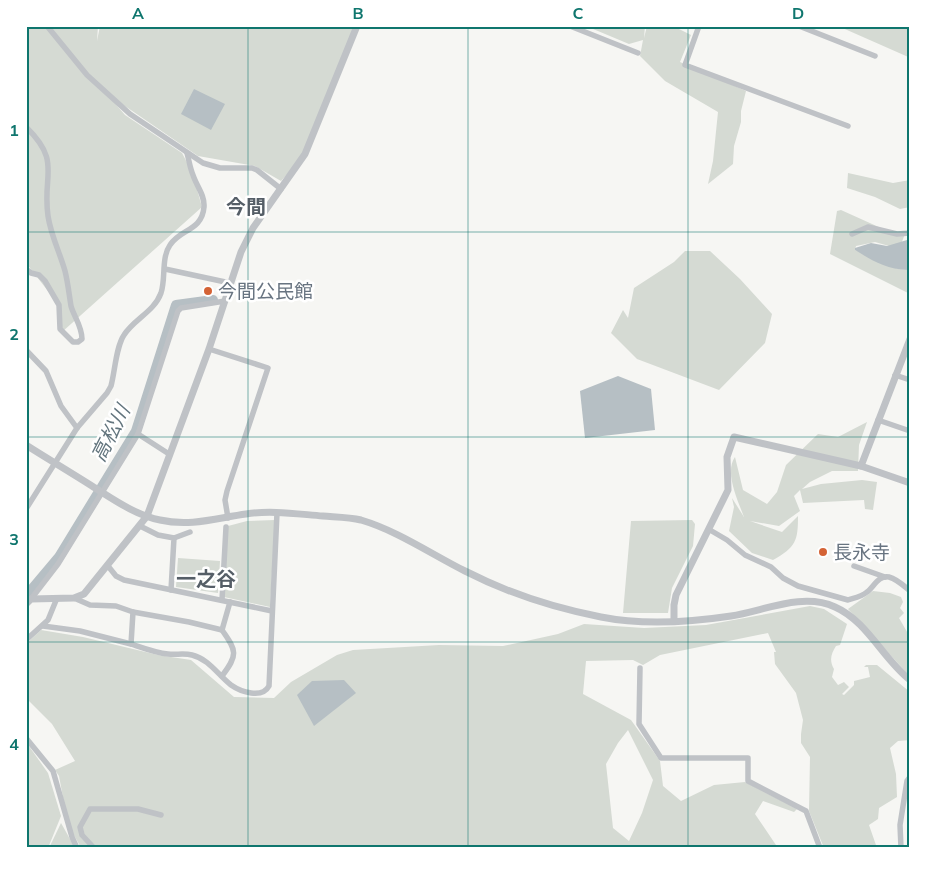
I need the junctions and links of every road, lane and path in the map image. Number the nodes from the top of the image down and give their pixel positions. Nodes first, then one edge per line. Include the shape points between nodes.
1 (47, 26) edge
2 (357, 26) edge
3 (570, 26) edge
4 (699, 26) edge
5 (799, 26) edge
6 (638, 53) dead end
7 (876, 56) dead end
8 (848, 126) dead end
9 (26, 127) edge
10 (187, 153) junction
11 (281, 189) junction
12 (910, 233) edge
13 (852, 234) dead end
14 (26, 269) edge
15 (165, 269) junction
16 (230, 282) junction
17 (225, 302) junction
18 (910, 339) edge
19 (908, 347) edge
20 (208, 349) junction
21 (26, 350) edge
22 (895, 375) junction
23 (910, 380) edge
24 (878, 420) junction
25 (77, 428) junction
26 (910, 431) edge
27 (138, 434) junction
28 (26, 445) edge
29 (169, 454) junction
30 (54, 463) junction
31 (862, 466) junction
32 (910, 483) edge
33 (100, 491) junction
34 (26, 509) edge
35 (277, 513) junction
36 (147, 516) junction
37 (228, 518) junction
38 (140, 526) junction
39 (226, 527) dead end
40 (710, 530) junction
41 (190, 532) dead end
42 (174, 538) junction
43 (108, 566) junction
44 (854, 566) dead end
45 (886, 577) junction
46 (171, 590) junction
47 (910, 591) edge
48 (57, 598) junction
49 (74, 598) junction
50 (222, 600) junction
51 (28, 601) edge
52 (230, 602) junction
53 (272, 611) junction
54 (133, 612) junction
55 (674, 620) junction
56 (43, 626) junction
57 (222, 630) junction
58 (26, 640) edge
59 (131, 644) junction
60 (640, 668) dead end
61 (222, 676) junction
62 (910, 680) edge
63 (26, 738) edge
64 (910, 777) edge
65 (160, 815) dead end
66 (77, 848) edge
67 (94, 848) edge
68 (820, 848) edge
69 (901, 848) edge

1 - 10 street via 104,92
2 - 11 street via 306,154
3 - 6 street
4 - 8 street via 685,65
5 - 7 street
9 - 14 street via 43,145 47,155 48,217 66,272 72,307 82,331 78,342 73,342 60,328 59,304 45,281
10 - 11 street via 220,168 252,168
10 - 15 street via 203,199 203,212 194,227 169,246
11 - 16 street via 246,240
12 - 13 street via 897,234 868,227
15 - 16 street
15 - 25 street via 157,302 122,336 111,386
16 - 17 street
17 - 20 street
17 - 27 street via 178,311
18 - 19 street
19 - 22 street
20 - 29 street
20 - 37 street via 268,368 227,491
21 - 25 street via 46,371 61,406
22 - 23 street
22 - 24 street
24 - 26 street
24 - 31 street
25 - 30 street
27 - 29 street
27 - 33 street
28 - 30 street
29 - 36 street
30 - 33 street
30 - 34 street
31 - 32 street
31 - 40 street via 734,437 727,457 728,490
33 - 36 street
33 - 51 street via 58,564
35 - 37 street via 258,512
35 - 53 street
35 - 55 street via 358,519 494,585 574,611 622,620
36 - 37 street via 169,522 192,523
36 - 38 street
38 - 42 street
38 - 43 street
39 - 50 street
40 - 45 street via 798,586 848,600 866,593 879,579
40 - 55 street via 676,595
41 - 42 street
42 - 46 street
43 - 46 street via 124,580
43 - 49 street via 84,594
44 - 45 street
45 - 47 street
46 - 50 street
48 - 49 street
48 - 51 street
48 - 56 street
49 - 54 street via 90,605 116,606
50 - 52 street
52 - 53 street
52 - 57 street
53 - 61 street via 269,686 266,691 261,694 232,686
54 - 57 street
54 - 59 street
55 - 62 street via 731,616 798,602 822,603 835,607 855,621
56 - 58 street
56 - 59 street
57 - 61 street via 234,652 233,661
59 - 61 street via 160,653 192,655
60 - 68 street via 639,724 661,758 748,758 748,780 806,811
63 - 66 street via 52,771
64 - 69 street via 900,825
65 - 67 street via 138,809 90,809 80,827 82,835

